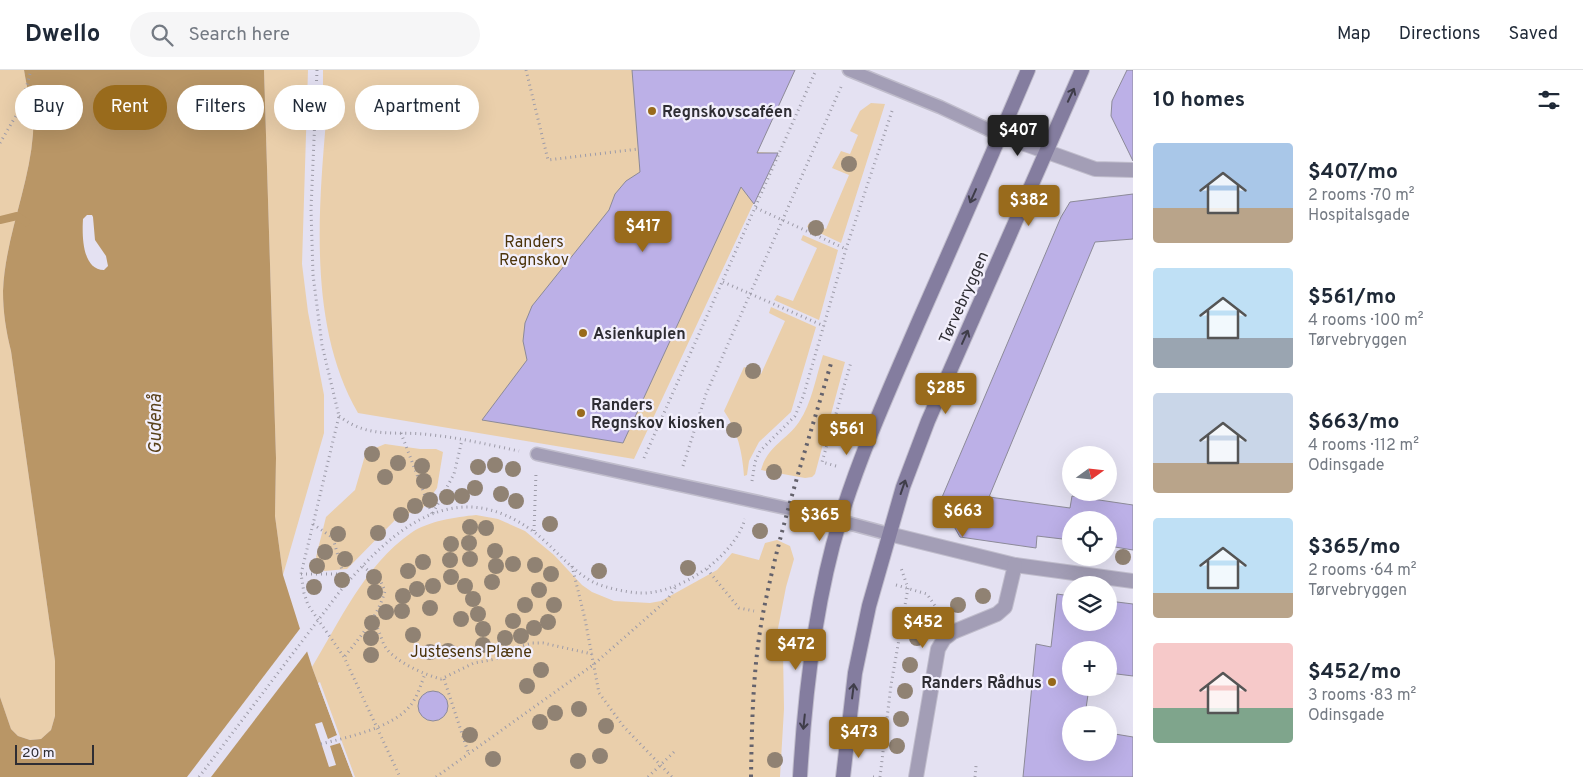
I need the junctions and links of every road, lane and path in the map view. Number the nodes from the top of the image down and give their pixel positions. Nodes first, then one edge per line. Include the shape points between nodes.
1 (31, 70) edge
2 (316, 70) edge
3 (526, 70) edge
4 (816, 70) edge
5 (849, 70) edge
6 (1028, 70) edge
7 (1082, 70) edge
8 (316, 85) edge
9 (899, 90) junction
10 (315, 130) edge
11 (1000, 135) junction
12 (0, 143) edge
13 (638, 149) dead end
14 (1046, 151) junction
15 (1133, 170) edge
16 (756, 208) junction
17 (782, 221) junction
18 (846, 249) junction
19 (723, 282) junction
20 (750, 294) junction
21 (824, 326) junction
22 (851, 362) dead end
23 (339, 416) junction
24 (401, 433) junction
25 (462, 440) junction
26 (537, 454) junction
27 (856, 472) junction
28 (636, 475) junction
29 (678, 484) junction
30 (749, 500) junction
31 (432, 514) junction
32 (840, 521) junction
33 (313, 524) junction
34 (534, 532) junction
35 (889, 534) junction
36 (1015, 565) junction
37 (363, 566) junction
38 (572, 566) junction
39 (707, 569) junction
40 (301, 574) junction
41 (343, 574) junction
42 (876, 580) junction
43 (349, 581) junction
44 (1133, 581) edge
45 (678, 584) junction
46 (908, 588) junction
47 (754, 611) dead end
48 (372, 620) junction
49 (953, 632) junction
50 (592, 654) junction
51 (344, 657) junction
52 (593, 666) junction
53 (425, 674) junction
54 (444, 679) junction
55 (377, 727) junction
56 (322, 744) dead end
57 (675, 751) dead end
58 (468, 755) junction
59 (661, 766) junction
60 (976, 766) dead end
61 (199, 777) edge
62 (400, 777) edge
63 (436, 777) edge
64 (648, 777) edge
65 (672, 777) edge
66 (800, 777) edge
67 (843, 777) edge
68 (876, 777) edge
69 (916, 777) edge
70 (975, 777) edge

1 - 12 path via 21,107
2 - 8 path
3 - 13 path via 548,160
4 - 16 path
5 - 9 lane
5 - 17 path
6 - 11 main road, Tørvebryggen
14 -> 7 main road, Tørvebryggen
9 - 11 lane
9 - 18 path
10 - 23 path via 311,208 313,275 322,345
11 - 14 street
11 -> 27 main road, Tørvebryggen
14 - 15 street via 1095,168
35 -> 14 main road, Tørvebryggen via 928,421
16 - 17 path
16 - 19 path
17 - 18 path
17 - 20 path
18 - 21 path
19 - 20 path
19 - 28 path
20 - 21 path
20 - 29 path via 706,394
21 - 30 path via 795,416 760,451 755,462
22 - 27 path via 822,462
23 - 24 path via 359,429
23 - 33 path
24 - 25 path
24 - 31 path
25 - 26 path
25 - 31 path via 454,474
26 - 28 lane
26 - 34 path
27 - 32 main road, Tørvebryggen
28 - 29 lane
29 - 30 lane
30 - 32 lane
30 - 39 path via 743,523 733,541
31 - 34 path via 467,507 490,509
31 - 37 path via 397,533
32 - 35 lane
32 -> 66 main road, Tørvebryggen via 816,629
33 - 40 path
33 - 41 path via 333,538
34 - 38 path
35 - 36 street
35 - 42 main road, Tørvebryggen
35 - 46 path
36 - 44 street
36 - 49 street via 1005,607 997,614
37 - 43 path
37 - 48 path via 381,582 385,591
38 - 45 path via 594,582 625,591 640,593
38 - 50 path
39 - 45 path
39 - 47 path via 739,608
40 - 41 path
40 - 51 path via 308,605
41 - 43 path
42 - 46 path
67 -> 42 main road, Tørvebryggen via 855,673
43 - 61 path, bridge
45 - 52 path via 667,600
46 - 49 path via 927,594
46 - 68 path
48 - 51 path
48 - 53 path via 378,626 386,647 396,657
49 - 69 street via 938,649
50 - 52 path
50 - 54 path via 532,643 512,649 496,659 474,663
51 - 55 path
52 - 58 path
52 - 59 path via 604,702
53 - 54 path
53 - 55 path via 411,706 397,718
54 - 58 path
55 - 56 path
55 - 62 path
57 - 59 path
58 - 63 path
59 - 64 path
59 - 65 path
60 - 70 path

